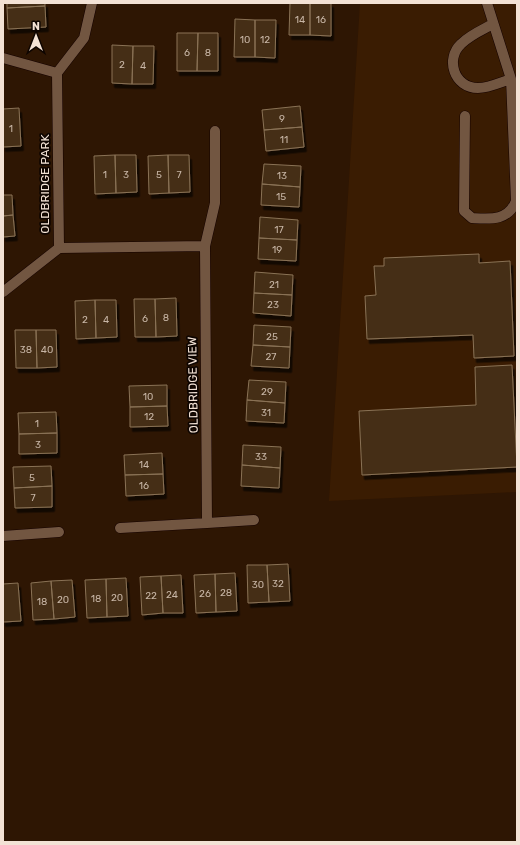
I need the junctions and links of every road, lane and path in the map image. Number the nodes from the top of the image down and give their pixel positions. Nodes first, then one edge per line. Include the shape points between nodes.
1 (92, 3) edge
2 (486, 3) edge
3 (493, 24) junction
4 (3, 58) edge
5 (57, 73) junction
6 (511, 79) junction
7 (465, 116) dead end
8 (215, 131) dead end
9 (205, 246) junction
10 (59, 248) junction
11 (3, 292) edge
12 (254, 520) dead end
13 (207, 523) junction
14 (120, 528) dead end
15 (59, 532) dead end
16 (3, 536) edge

1 - 5 street via 84,38
2 - 3 street
3 - 6 street
3 - 6 street via 460,44 452,61 453,70 465,85 477,88
4 - 5 street
5 - 10 street, OLDBRIDGE PARK
6 - 7 street via 516,201 503,217 472,218 464,211
8 - 9 street, OLDBRIDGE VIEW via 215,204
9 - 10 street
9 - 13 street, OLDBRIDGE VIEW
10 - 11 street, OLDBRIDGE PARK
12 - 13 street
13 - 14 street
15 - 16 street

